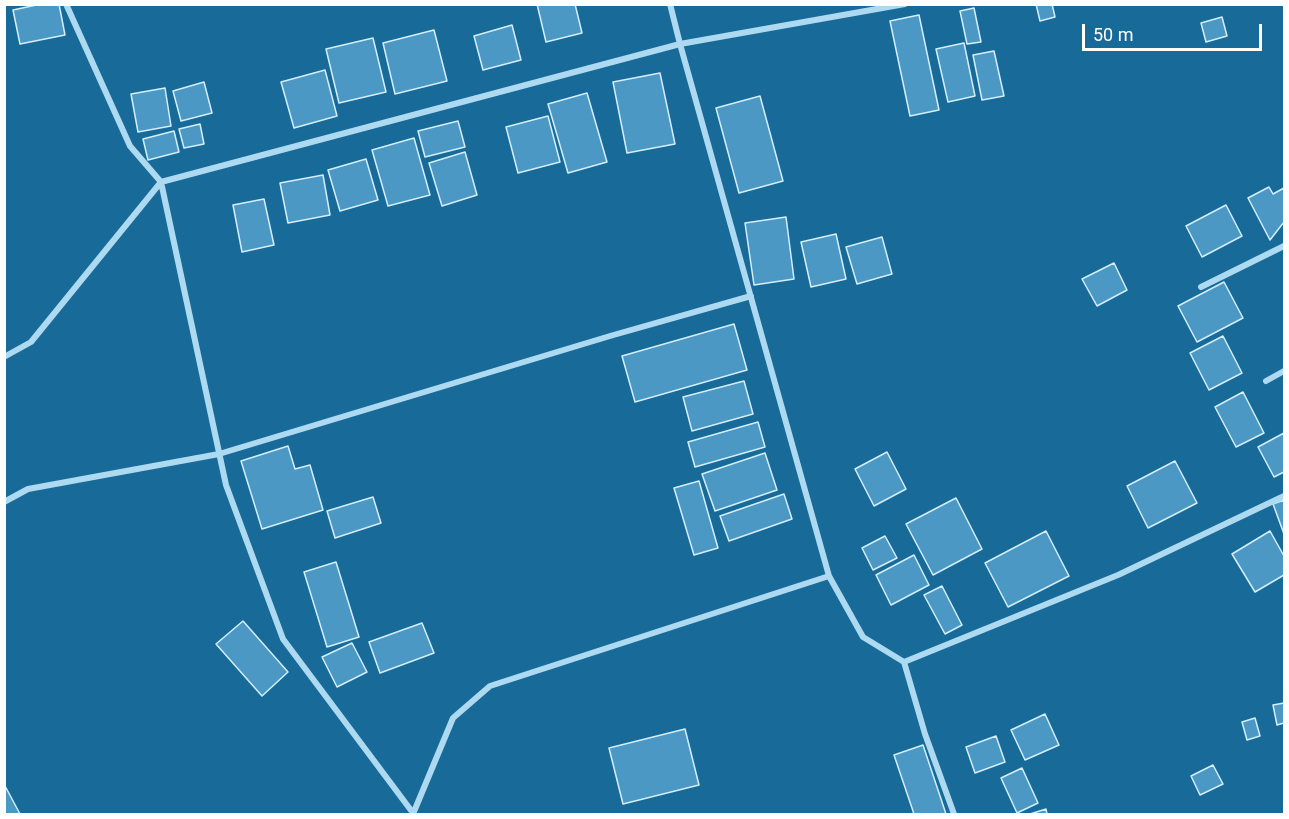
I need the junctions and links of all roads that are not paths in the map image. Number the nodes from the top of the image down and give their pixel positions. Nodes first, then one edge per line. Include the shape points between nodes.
1 (66, 4) edge
2 (670, 4) edge
3 (905, 4) edge
4 (680, 44) junction
5 (161, 182) junction
6 (1284, 246) edge
7 (1201, 287) dead end
8 (751, 296) junction
9 (4, 357) edge
10 (1284, 371) edge
11 (1266, 381) dead end
12 (219, 454) junction
13 (1284, 496) edge
14 (4, 502) edge
15 (829, 576) junction
16 (904, 662) junction
17 (413, 814) edge
18 (954, 814) edge

1 - 5 street via 130,146
2 - 4 street
3 - 4 street
4 - 5 street
4 - 8 street
5 - 9 street via 31,342
5 - 12 street
6 - 7 street
8 - 12 street
8 - 15 street
10 - 11 street
12 - 14 street via 28,489
12 - 17 street via 226,486 283,639
13 - 16 street via 1118,575
15 - 16 street via 864,637
15 - 17 street via 490,686 453,718
16 - 18 street

